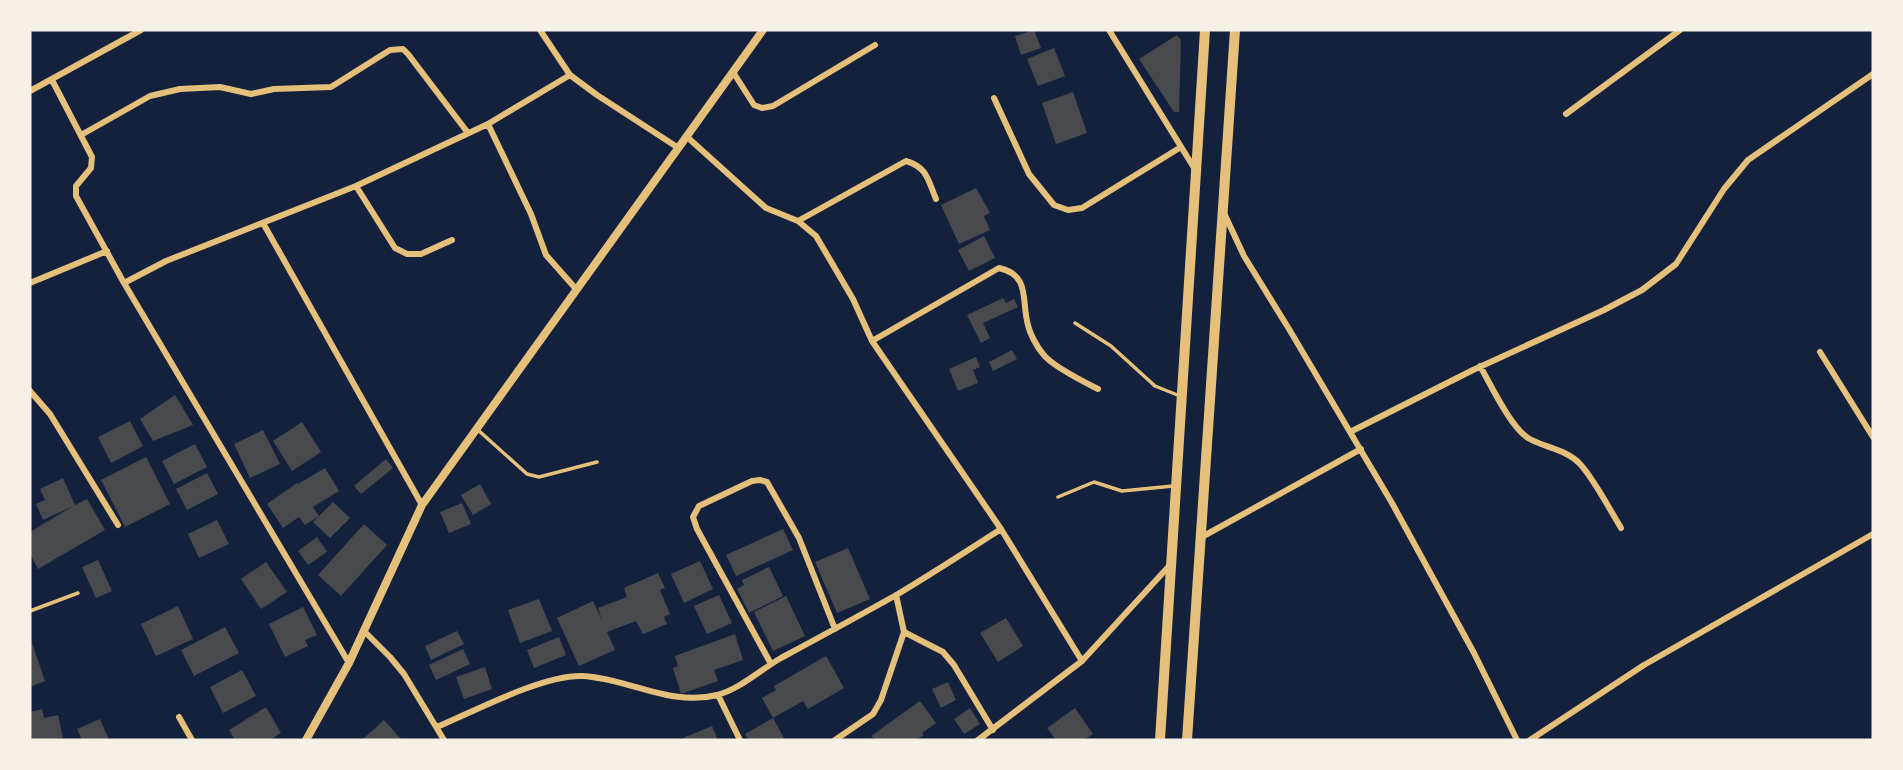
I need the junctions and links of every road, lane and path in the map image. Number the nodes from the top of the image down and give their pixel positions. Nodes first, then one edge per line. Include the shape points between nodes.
1 (141, 30) edge
2 (540, 30) edge
3 (763, 30) edge
4 (1109, 30) edge
5 (1205, 30) edge
6 (1235, 30) edge
7 (1680, 30) edge
8 (875, 45) dead end
9 (733, 72) junction
10 (1873, 74) edge
11 (570, 75) junction
12 (52, 80) junction
13 (30, 91) edge
14 (994, 98) dead end
15 (1566, 114) dead end
16 (488, 124) junction
17 (468, 133) junction
18 (80, 135) junction
19 (686, 136) junction
20 (677, 147) junction
21 (1181, 147) junction
22 (1197, 172) junction
23 (356, 186) junction
24 (936, 199) dead end
25 (1223, 210) junction
26 (798, 221) junction
27 (263, 223) junction
28 (452, 240) dead end
29 (107, 251) junction
30 (30, 275) edge
31 (39, 279) junction
32 (30, 283) edge
33 (124, 283) junction
34 (576, 289) junction
35 (1075, 323) dead end
36 (872, 341) junction
37 (1820, 352) dead end
38 (1480, 366) junction
39 (1098, 389) dead end
40 (30, 391) edge
41 (1182, 397) junction
42 (477, 428) junction
43 (1350, 432) junction
44 (1873, 437) edge
45 (1361, 449) junction
46 (597, 462) dead end
47 (1176, 486) junction
48 (1058, 497) dead end
49 (422, 505) junction
50 (118, 525) dead end
51 (1621, 528) dead end
52 (1001, 529) junction
53 (1873, 534) edge
54 (1200, 538) junction
55 (1171, 564) junction
56 (78, 593) dead end
57 (896, 595) junction
58 (30, 611) edge
59 (835, 629) junction
60 (364, 631) junction
61 (904, 632) junction
62 (1082, 661) junction
63 (349, 663) junction
64 (771, 664) junction
65 (718, 695) junction
66 (179, 717) dead end
67 (437, 727) junction
68 (993, 730) junction
69 (192, 740) edge
70 (306, 740) edge
71 (444, 740) edge
72 (740, 740) edge
73 (835, 740) edge
74 (978, 740) edge
75 (1160, 740) edge
76 (1186, 740) edge
77 (1517, 740) edge
78 (1530, 740) edge

1 - 12 street
2 - 11 street
3 - 9 street
4 - 21 street
5 - 22 main road
6 - 25 main road
7 - 15 street
8 - 9 street via 773,106 754,105
9 - 19 street
10 - 38 street via 1748,160 1676,264 1642,290
11 - 16 street
11 - 20 street
12 - 13 street
12 - 18 street
14 - 21 street via 1029,174 1054,205 1068,210 1082,208
16 - 17 street
16 - 34 street via 547,255
17 - 18 street via 403,49 390,50 331,87 251,94 220,87 150,96
17 - 23 street
18 - 29 street via 92,157 91,168 76,186 76,196
19 - 20 street
19 - 26 street via 766,208
20 - 34 street
21 - 22 street
22 - 41 main road
23 - 27 street
23 - 28 street via 395,248 421,254
24 - 26 street via 925,171 906,161
25 - 43 street via 1244,256
25 - 54 main road
26 - 36 street via 816,236
27 - 33 street via 166,261
27 - 49 street
29 - 31 street
29 - 33 street
30 - 31 street
31 - 32 street
33 - 63 street
34 - 42 street
35 - 41 lane via 1111,346 1154,386
36 - 39 street via 999,268 1009,270 1019,278 1028,326 1044,356
36 - 52 street
37 - 44 street
38 - 43 street
38 - 51 street via 1515,426 1540,445 1562,451 1580,463
40 - 50 street via 50,414
41 - 47 main road
42 - 46 lane via 527,474 539,477
42 - 49 street
43 - 45 street
45 - 54 street
45 - 77 street
47 - 48 lane via 1122,491 1094,482
47 - 55 main road
49 - 60 street
52 - 57 street
52 - 62 street
53 - 78 street via 1644,665
54 - 76 main road
55 - 62 street
55 - 75 main road
56 - 58 lane
57 - 59 street
57 - 61 street
59 - 64 street
59 - 64 street via 799,538 767,482 752,481 699,506 693,517 697,529
60 - 63 street
60 - 67 street via 404,674
61 - 68 street via 943,652
61 - 73 street via 873,714
62 - 68 street
63 - 70 street
64 - 65 street
65 - 67 street via 672,697 593,677 562,678
65 - 72 street
66 - 69 street
67 - 71 street
68 - 74 street

